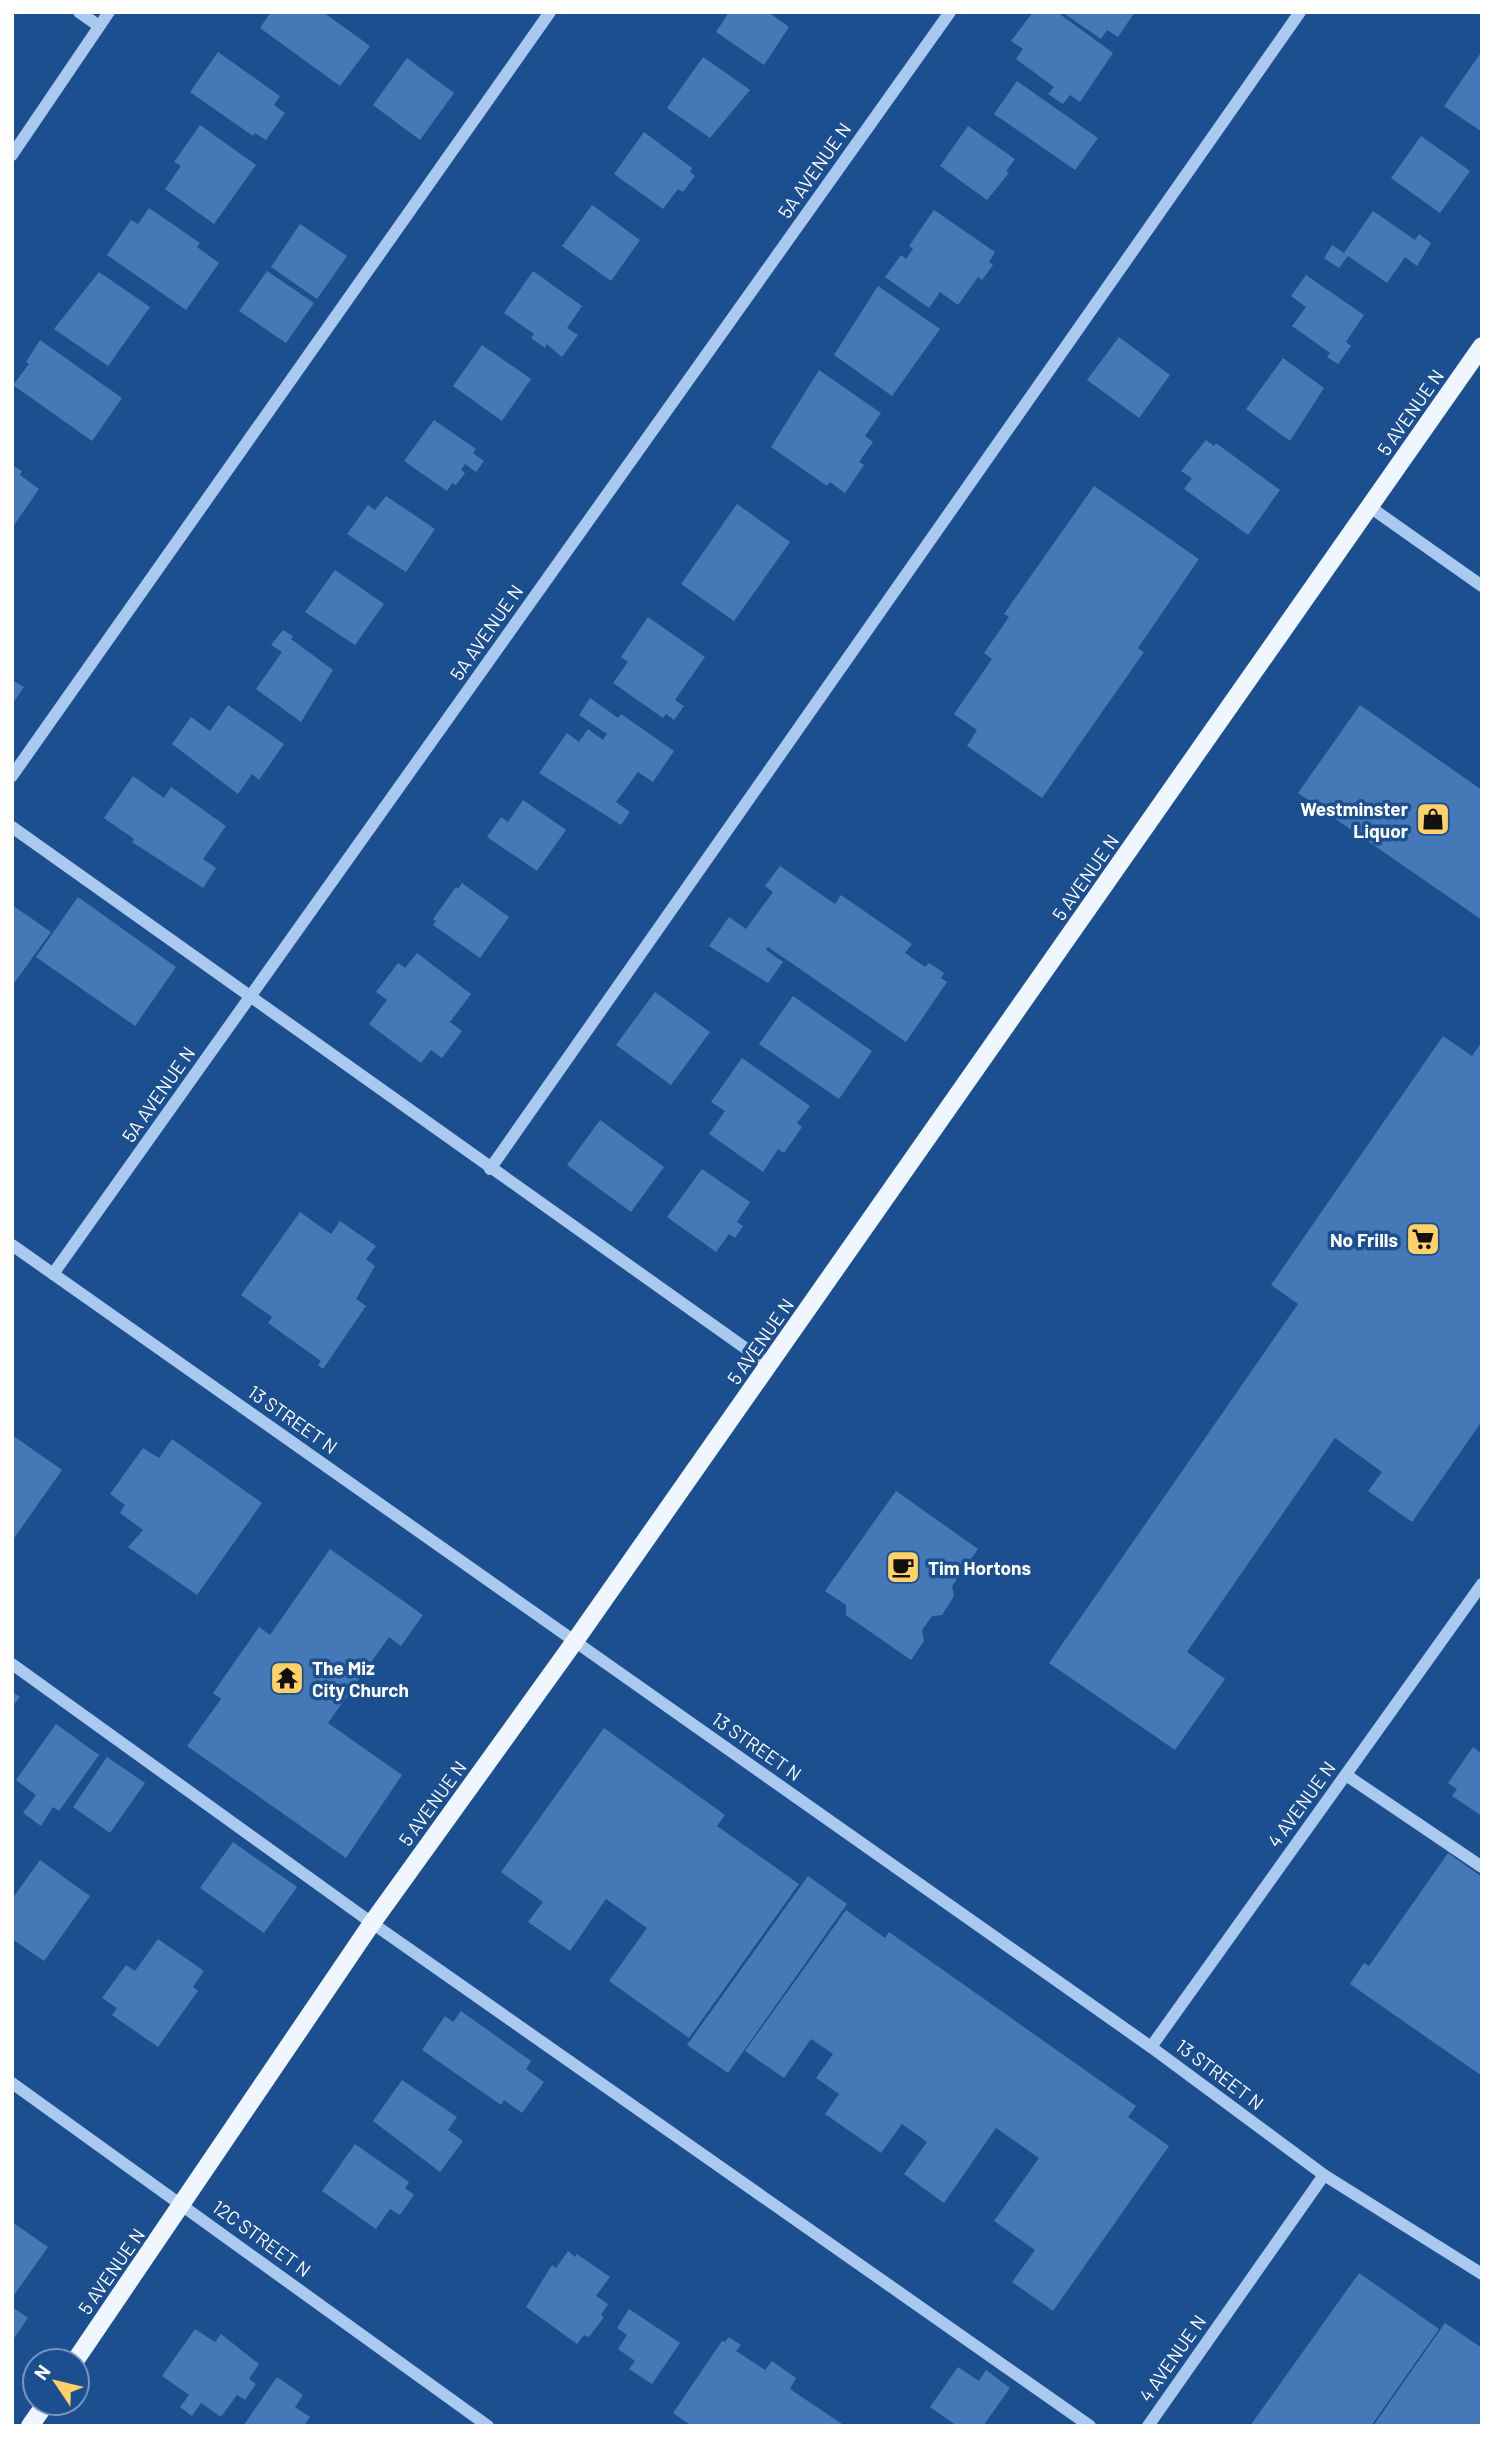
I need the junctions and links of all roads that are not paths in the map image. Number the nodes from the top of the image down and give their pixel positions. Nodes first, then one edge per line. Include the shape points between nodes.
1 (79, 12) edge
2 (109, 12) edge
3 (550, 12) edge
4 (950, 12) edge
5 (1300, 12) edge
6 (99, 26) junction
7 (12, 155) edge
8 (1482, 346) edge
9 (1370, 507) junction
10 (1482, 586) edge
11 (12, 776) edge
12 (12, 827) edge
13 (250, 998) junction
14 (490, 1169) junction
15 (12, 1245) edge
16 (53, 1274) junction
17 (769, 1365) junction
18 (1482, 1584) edge
19 (575, 1641) junction
20 (12, 1664) edge
21 (1346, 1774) junction
22 (1482, 1867) edge
23 (372, 1923) junction
24 (1151, 2047) junction
25 (12, 2083) edge
26 (1324, 2175) junction
27 (182, 2204) junction
28 (1482, 2274) edge
29 (85, 2347) edge
30 (488, 2426) edge
31 (1090, 2426) edge
32 (1148, 2426) edge

1 - 6 street
2 - 6 street
3 - 11 street
4 - 13 street, 5A AVENUE N
5 - 14 street
6 - 7 street
8 - 9 main road, 5 AVENUE N
9 - 10 street
9 - 17 main road, 5 AVENUE N
12 - 13 street
13 - 14 street
13 - 16 street, 5A AVENUE N
14 - 17 street
15 - 16 street, 13 STREET N
16 - 19 street, 13 STREET N
17 - 19 main road, 5 AVENUE N
18 - 21 street, 4 AVENUE N
19 - 23 main road, 5 AVENUE N
19 - 24 street, 13 STREET N
20 - 23 street
21 - 22 street
21 - 24 street, 4 AVENUE N
23 - 27 main road, 5 AVENUE N
23 - 31 street
24 - 26 street, 13 STREET N
25 - 27 street, 12C STREET N
26 - 28 street, 13 STREET N
26 - 32 street, 4 AVENUE N
27 - 29 main road, 5 AVENUE N
27 - 30 street, 12C STREET N

